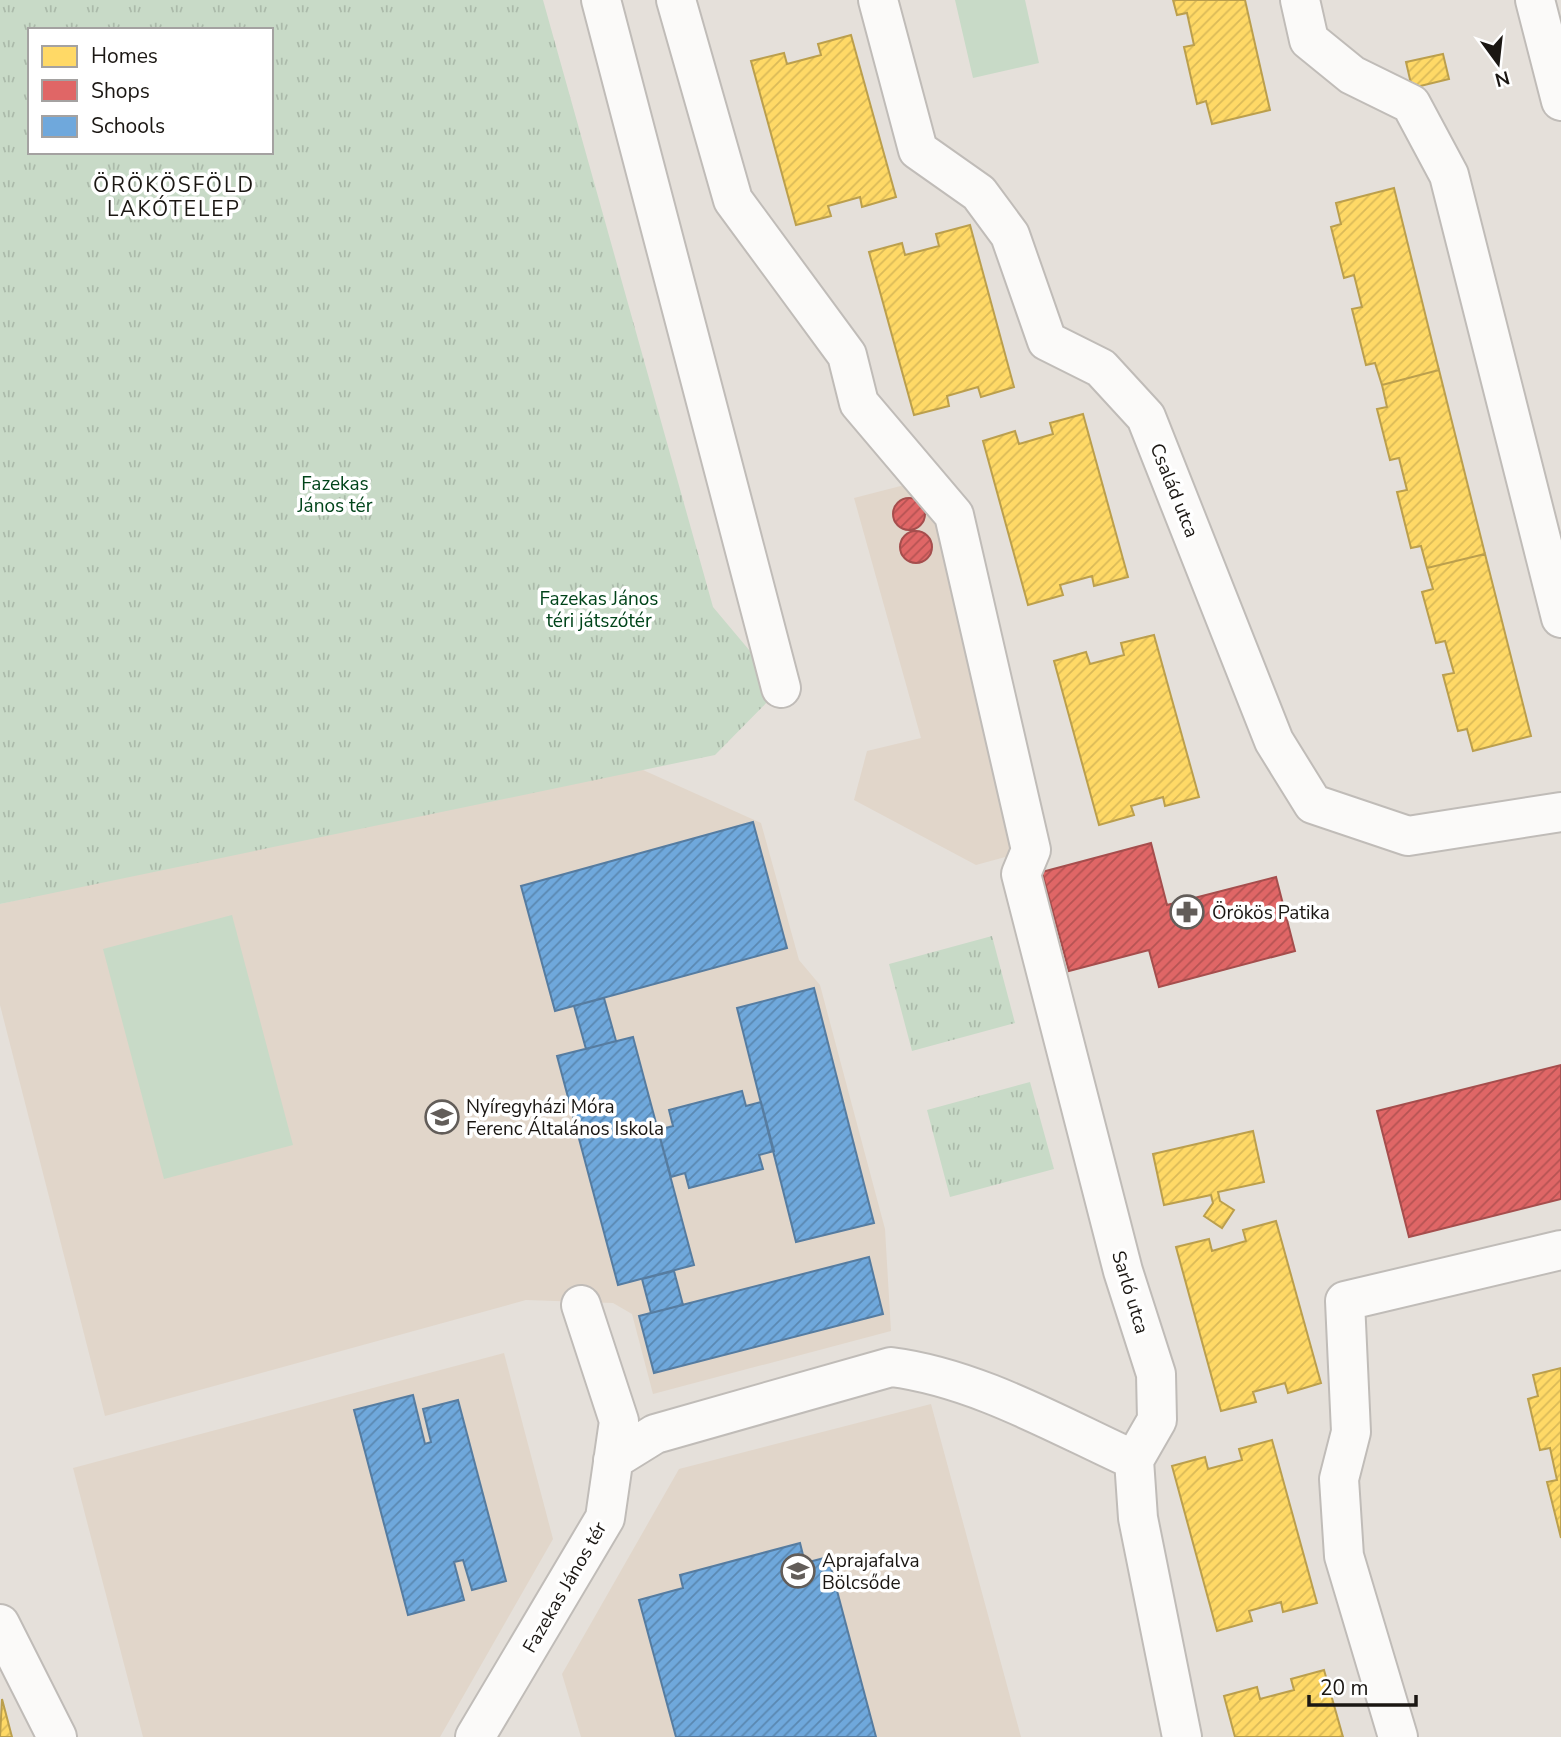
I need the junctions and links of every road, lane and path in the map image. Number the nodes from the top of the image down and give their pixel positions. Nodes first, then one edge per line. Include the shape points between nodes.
1 (601, 0) edge
2 (676, 0) edge
3 (878, 0) edge
4 (1300, 0) edge
5 (1535, 0) edge
6 (1556, 61) edge
7 (1561, 101) edge
8 (1561, 618) edge
9 (781, 688) dead end
10 (1561, 812) edge
11 (1561, 1250) edge
12 (581, 1305) dead end
13 (613, 1460) junction
14 (1134, 1460) junction
15 (0, 1625) edge
16 (57, 1737) edge
17 (475, 1737) edge
18 (1182, 1737) edge
19 (1398, 1737) edge

1 - 9 street
2 - 14 street, Sarló utca via 733,200 847,355 859,403 954,515 1031,850 1021,874 1123,1271 1156,1374 1157,1420
3 - 10 street, Család utca via 918,150 979,193 1010,235 1047,341 1101,368 1146,416 1274,741 1312,804 1408,836
4 - 8 street via 1309,40 1352,75 1411,104 1449,175
5 - 6 street
6 - 7 street
11 - 19 street via 1345,1301 1351,1432 1339,1479 1344,1556
12 - 13 street, Fazekas János tér via 619,1421
13 - 14 street via 655,1434 891,1367 928,1372 997,1397
13 - 17 street, Fazekas János tér via 605,1518
14 - 18 street via 1138,1518
15 - 16 street

